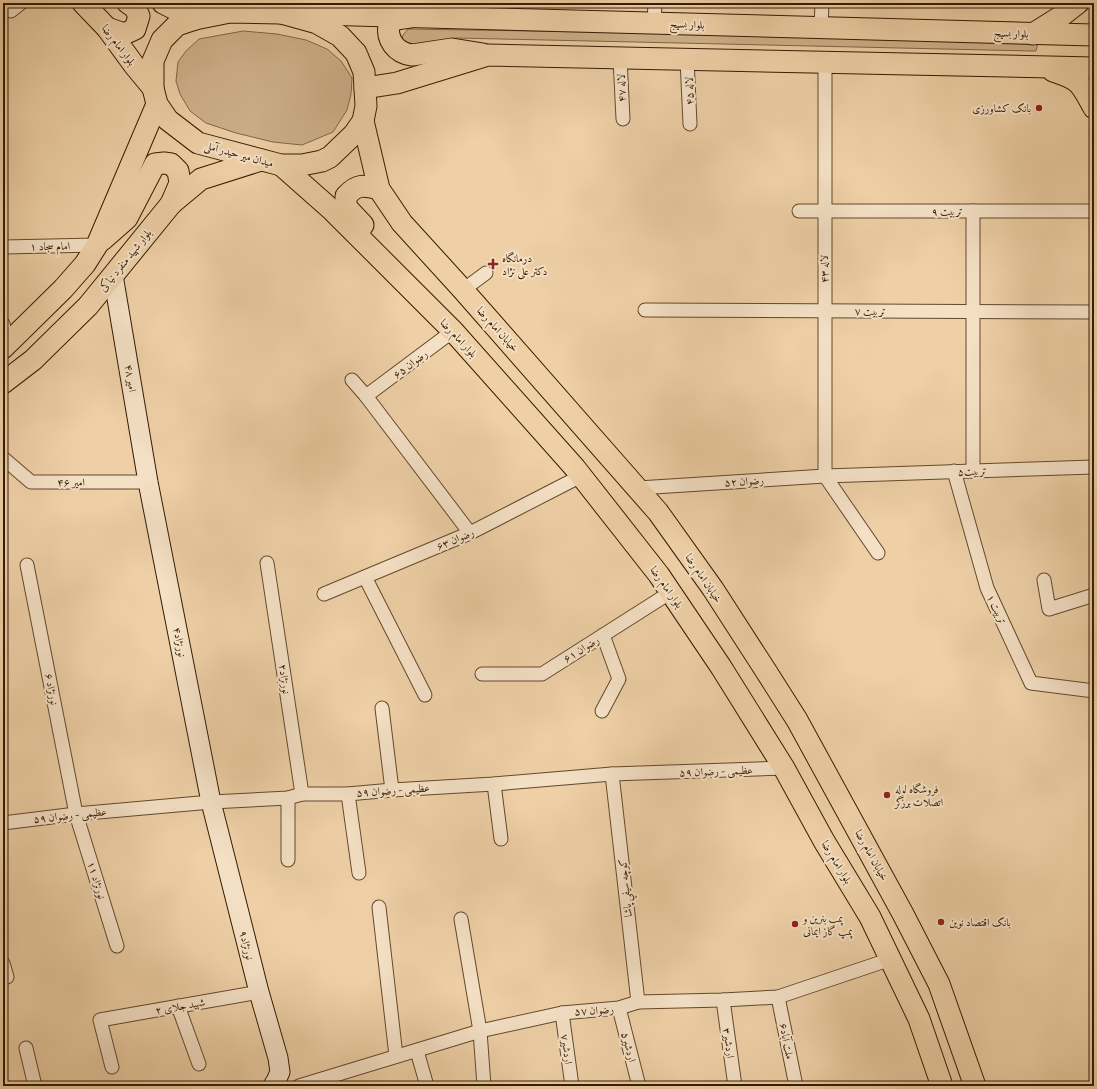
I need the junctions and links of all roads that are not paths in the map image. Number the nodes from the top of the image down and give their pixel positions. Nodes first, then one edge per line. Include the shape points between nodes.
1 (83, 3) edge
2 (128, 3) edge
3 (163, 3) edge
4 (822, 3) edge
5 (1078, 3) edge
6 (281, 13) junction
7 (654, 13) edge
8 (412, 16) junction
9 (195, 19) junction
10 (107, 28) junction
11 (821, 28) junction
12 (1032, 34) junction
13 (1094, 36) edge
14 (488, 55) junction
15 (620, 58) junction
16 (688, 59) junction
17 (825, 62) junction
18 (1037, 67) junction
19 (1094, 68) edge
20 (365, 88) junction
21 (155, 96) junction
22 (1094, 108) edge
23 (623, 118) dead end
24 (363, 122) junction
25 (690, 124) dead end
26 (261, 160) junction
27 (281, 166) junction
28 (379, 188) junction
29 (171, 204) junction
30 (800, 211) dead end
31 (824, 211) junction
32 (973, 211) junction
33 (1094, 211) edge
34 (97, 245) junction
35 (3, 247) edge
36 (486, 273) dead end
37 (113, 275) junction
38 (463, 290) junction
39 (645, 310) dead end
40 (824, 311) junction
41 (973, 312) junction
42 (1094, 312) edge
43 (453, 331) junction
44 (5, 338) edge
45 (352, 380) dead end
46 (3, 383) edge
47 (366, 396) junction
48 (3, 458) edge
49 (1094, 467) edge
50 (954, 471) junction
51 (973, 471) junction
52 (850, 475) joint
53 (581, 476) junction
54 (825, 476) junction
55 (148, 482) junction
56 (638, 488) junction
57 (470, 533) junction
58 (878, 553) dead end
59 (267, 563) dead end
60 (28, 565) dead end
61 (365, 577) junction
62 (1044, 580) dead end
63 (671, 592) junction
64 (324, 594) dead end
65 (1094, 595) edge
66 (603, 635) junction
67 (482, 674) dead end
68 (1094, 690) edge
69 (425, 695) dead end
70 (382, 708) dead end
71 (602, 711) dead end
72 (784, 768) junction
73 (612, 774) junction
74 (494, 784) junction
75 (392, 790) junction
76 (302, 794) junction
77 (348, 794) junction
78 (288, 798) junction
79 (211, 802) junction
80 (76, 814) junction
81 (3, 823) edge
82 (501, 840) dead end
83 (288, 860) dead end
84 (359, 873) dead end
85 (379, 907) dead end
86 (461, 919) dead end
87 (117, 946) dead end
88 (891, 959) junction
89 (3, 963) edge
90 (7, 977) dead end
91 (259, 992) junction
92 (778, 997) junction
93 (723, 1000) junction
94 (638, 1002) junction
95 (178, 1006) junction
96 (619, 1008) junction
97 (562, 1012) junction
98 (480, 1032) junction
99 (26, 1048) dead end
100 (417, 1051) junction
101 (396, 1056) junction
102 (199, 1064) dead end
103 (112, 1068) dead end
104 (35, 1086) edge
105 (273, 1086) edge
106 (299, 1086) edge
107 (427, 1086) edge
108 (484, 1086) edge
109 (572, 1086) edge
110 (639, 1086) edge
111 (736, 1086) edge
112 (796, 1086) edge
113 (942, 1086) edge
114 (975, 1086) edge

1 - 10 main road, بلوار امام رضا
2 - 10 main road via 135,8 139,16 135,29 124,34
3 - 9 main road
4 - 11 street
5 - 12 main road
6 - 8 main road, بلوار بسیج
6 - 9 main road via 230,12
6 - 20 main road via 318,23 340,36 356,53 364,72
7 - 8 main road, بلوار بسیج
7 - 11 main road, بلوار بسیج
8 - 14 main road via 396,19 388,30 392,44 405,54 452,49
9 - 21 main road via 177,25 162,40 154,61
10 - 21 main road, بلوار امام رضا
11 - 12 main road, بلوار بسیج
12 - 13 main road, بلوار بسیج
12 - 18 main road via 1048,41 1051,48 1045,62
14 - 15 main road
14 - 20 main road via 397,83
15 - 16 main road
15 - 23 street, لاله ۴۷
16 - 17 main road
16 - 25 street, لاله ۴۵
17 - 18 main road
17 - 31 street, لاله ۴۳
18 - 19 main road
18 - 22 main road via 1071,76 1081,84
20 - 24 main road via 366,106
21 - 26 main road, میدان میر حیدر آملی via 168,120 198,143
21 - 34 main road
24 - 27 main road, میدان میر حیدر آملی via 339,149 322,162
24 - 28 main road, خیابان امام رضا
26 - 27 main road, میدان میر حیدر آملی
26 - 29 main road, بلوار شهید منفرد نیاکی via 201,179
27 - 43 main road, بلوار امام رضا via 333,211
28 - 38 main road, خیابان امام رضا via 402,223
28 - 43 main road via 353,188 346,196 346,207 415,276
29 - 34 main road via 180,183 178,171 171,164 155,164 127,218
29 - 37 main road, بلوار شهید منفرد نیاکی
30 - 31 street, تربیت ۹
31 - 32 street, تربیت ۹
31 - 40 street, لاله ۴۳
32 - 33 street, تربیت ۹
32 - 41 street
34 - 35 street, امام سجاد ۱
34 - 44 main road via 85,264 63,289
36 - 38 street
37 - 46 main road, بلوار شهید منفرد نیاکی via 88,306 33,360
37 - 55 street, امیر ۴۸
38 - 56 main road, خیابان امام رضا
39 - 40 street, تربیت ۷
40 - 41 street, تربیت ۷
40 - 54 street, لاله ۴۳
41 - 42 street, تربیت ۷
41 - 51 street
43 - 47 street, رضوان ۶۵
43 - 53 main road, بلوار امام رضا
45 - 47 street
47 - 57 street
48 - 55 street, امیر ۴۶ via 31,482
49 - 51 street, تربیت۵
50 - 51 street, تربیت۵
50 - 52 street, تربیت۵
50 - 68 street, تربیت ۱ via 987,588 1031,683
52 - 54 street, رضوان ۵۲
53 - 57 street, رضوان ۶۳
53 - 63 main road, بلوار امام رضا
54 - 56 street, رضوان ۵۲
54 - 58 street
55 - 79 street, نورنژاد۴
56 - 114 main road, خیابان امام رضا via 713,589 797,720 904,914 939,984
57 - 61 street, رضوان ۶۳
59 - 76 street, نورنژاد۲
60 - 80 street, نورنژاد ۶
61 - 64 street, رضوان ۶۳
61 - 69 street
62 - 65 street via 1049,609
63 - 66 street, رضوان ۶۱
63 - 72 main road, بلوار امام رضا
66 - 67 street, رضوان ۶۱ via 542,674
66 - 71 street via 619,678
70 - 75 street
72 - 73 street, عظیمی - رضوان ۵۹
72 - 88 main road, بلوار امام رضا via 870,917
73 - 74 street, عظیمی - رضوان ۵۹
73 - 94 street, كوچه سيفي پاشا
74 - 75 street, عظیمی - رضوان ۵۹
74 - 82 street
75 - 77 street, عظیمی - رضوان ۵۹
76 - 77 street, عظیمی - رضوان ۵۹
76 - 78 street, عظیمی - رضوان ۵۹
77 - 84 street
78 - 79 street, عظیمی - رضوان ۵۹
78 - 83 street
79 - 80 street, عظیمی - رضوان ۵۹
79 - 91 street, نورنژاد۹
80 - 81 street, عظیمی - رضوان ۵۹
80 - 87 street, نورنژاد ۱۱
85 - 101 street
86 - 98 street
88 - 92 street, رضوان ۵۷
88 - 113 main road, بلوار امام رضا via 919,1019
89 - 90 street
91 - 95 street, شهید جلای ۲
91 - 105 street, نورنژاد۹ via 278,1058 280,1072
92 - 93 street, رضوان ۵۷
92 - 112 street, ملت آباد۶
93 - 94 street, رضوان ۵۷
93 - 111 street, اردشیر۳
94 - 96 street, رضوان ۵۷
95 - 102 street
95 - 103 street, شهید جلای ۲ via 100,1020
96 - 97 street, رضوان ۵۷
96 - 110 street, اردشیر۵
97 - 98 street, رضوان ۵۷
97 - 109 street, اردشیر۷
98 - 100 street, رضوان ۵۷
98 - 108 street
99 - 104 street
100 - 101 street, رضوان ۵۷
100 - 107 street
101 - 106 street, رضوان ۵۷

